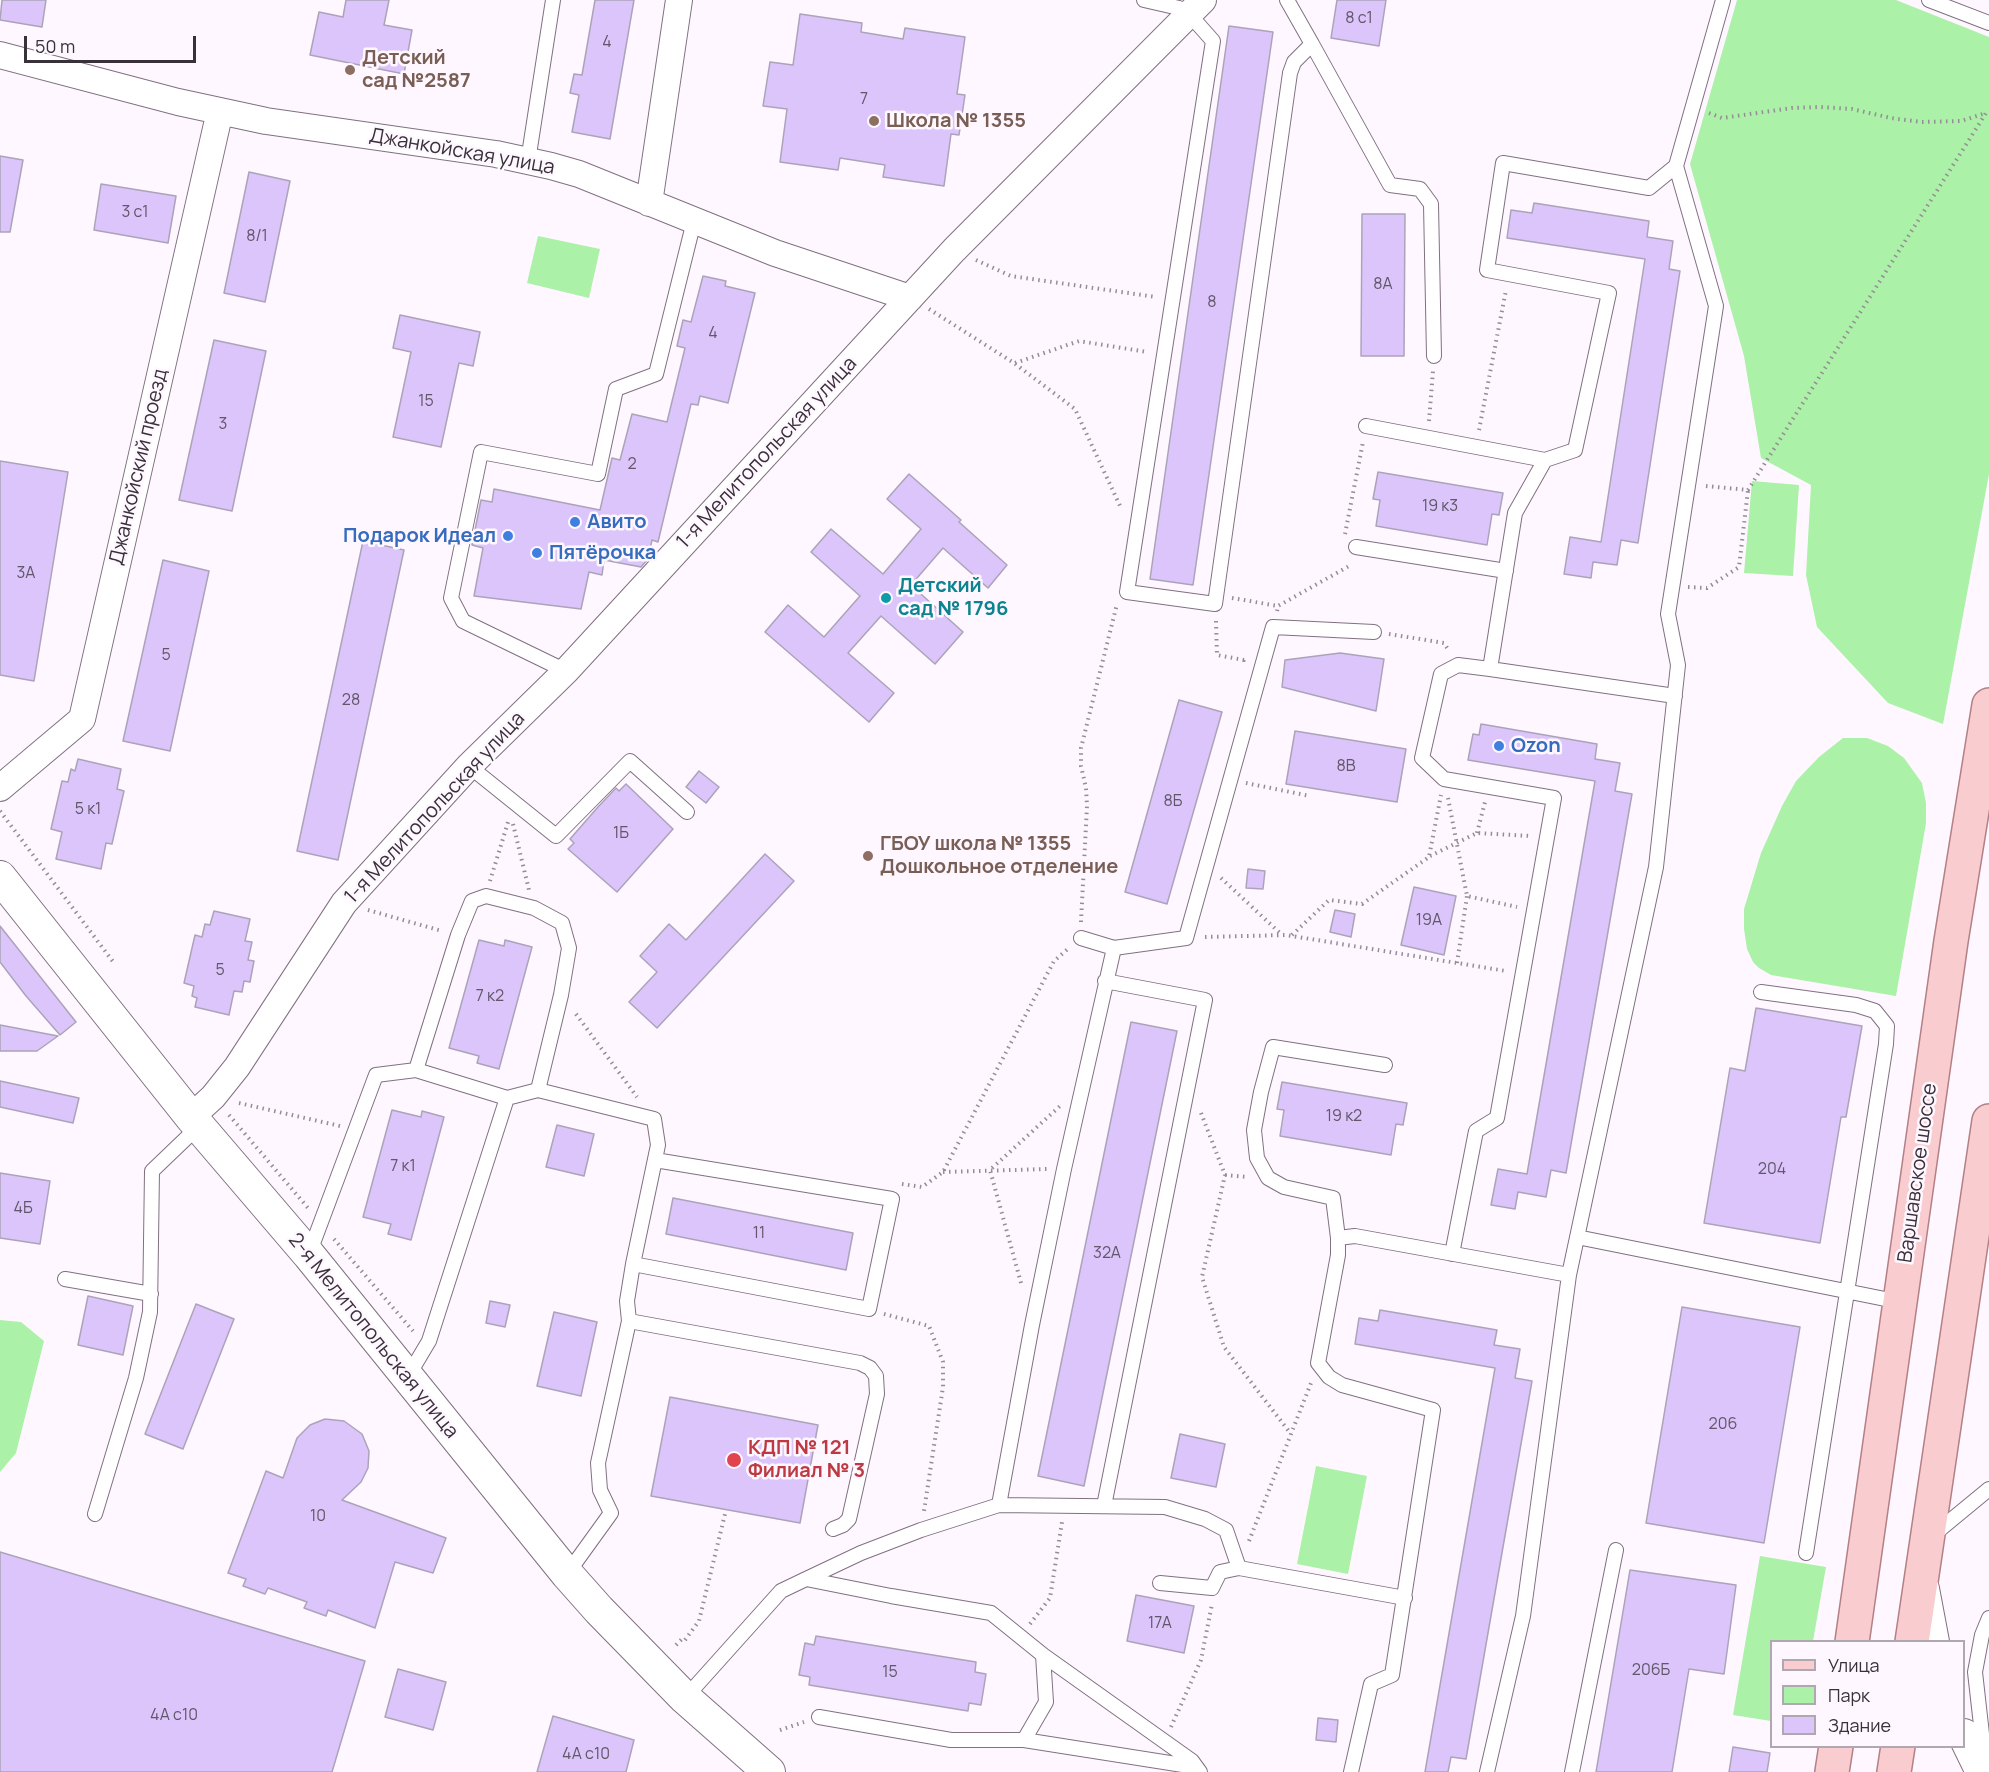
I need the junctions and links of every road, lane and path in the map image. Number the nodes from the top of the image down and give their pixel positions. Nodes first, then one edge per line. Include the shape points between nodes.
1 (553, 0) edge
2 (679, 0) edge
3 (1144, 0) edge
4 (1287, 0) edge
5 (1723, 0) edge
6 (1929, 0) edge
7 (1196, 7) edge
8 (1989, 23) edge
9 (1312, 44) junction
10 (0, 55) edge
11 (1701, 77) junction
12 (220, 111) junction
13 (1988, 113) edge
14 (528, 161) junction
15 (1676, 166) junction
16 (649, 203) junction
17 (694, 221) junction
18 (954, 250) junction
19 (1509, 274) junction
20 (910, 298) junction
21 (1173, 300) junction
22 (1164, 354) junction
23 (1434, 356) joint
24 (1014, 363) junction
25 (1366, 426) joint
26 (1428, 438) junction
27 (1476, 447) junction
28 (1545, 460) junction
29 (1688, 484) junction
30 (1748, 490) junction
31 (1136, 538) junction
32 (1356, 547) junction
33 (1506, 571) junction
34 (1673, 587) junction
35 (1127, 592) junction
36 (1216, 600) junction
37 (1278, 606) junction
38 (1273, 627) junction
39 (1374, 632) joint
40 (1246, 651) dead end
41 (1458, 666) junction
42 (1490, 669) junction
43 (566, 671) junction
44 (1675, 696) junction
45 (1989, 705) edge
46 (469, 766) junction
47 (1444, 779) junction
48 (1230, 780) junction
49 (1489, 787) junction
50 (0, 788) edge
51 (1310, 796) dead end
52 (0, 811) edge
53 (687, 812) dead end
54 (1478, 833) junction
55 (1547, 837) junction
56 (1457, 844) junction
57 (1430, 857) junction
58 (1207, 864) junction
59 (0, 877) edge
60 (486, 896) junction
61 (1467, 896) junction
62 (344, 903) junction
63 (534, 908) junction
64 (1534, 910) junction
65 (1282, 934) junction
66 (458, 935) junction
67 (1291, 936) junction
68 (1081, 938) junction
69 (1186, 938) junction
70 (1114, 948) junction
71 (114, 963) dead end
72 (1457, 963) junction
73 (1522, 974) junction
74 (1105, 981) junction
75 (1761, 992) dead end
76 (561, 995) junction
77 (1384, 1065) dead end
78 (416, 1070) junction
79 (1188, 1082) junction
80 (1082, 1085) junction
81 (538, 1090) junction
82 (507, 1098) junction
83 (201, 1113) junction
84 (654, 1119) junction
85 (1989, 1121) edge
86 (355, 1130) junction
87 (655, 1160) junction
88 (1064, 1169) junction
89 (990, 1170) junction
90 (943, 1172) junction
91 (922, 1187) dead end
92 (1577, 1237) junction
93 (1338, 1238) junction
94 (1452, 1254) junction
95 (309, 1256) junction
96 (633, 1264) junction
97 (1569, 1275) junction
98 (65, 1279) dead end
99 (1847, 1291) junction
100 (151, 1294) junction
101 (1900, 1302) junction
102 (869, 1309) junction
103 (628, 1321) junction
104 (1032, 1325) junction
105 (406, 1378) junction
106 (1291, 1434) dead end
107 (1989, 1489) edge
108 (999, 1505) junction
109 (1064, 1506) junction
110 (1104, 1506) junction
111 (95, 1514) dead end
112 (725, 1514) dead end
113 (833, 1529) dead end
114 (921, 1530) junction
115 (1927, 1541) junction
116 (1616, 1550) dead end
117 (1806, 1553) dead end
118 (1239, 1568) junction
119 (567, 1574) junction
120 (806, 1579) junction
121 (1921, 1580) junction
122 (1160, 1583) dead end
123 (1405, 1598) junction
124 (1989, 1618) edge
125 (1021, 1637) junction
126 (1852, 1640) edge
127 (1912, 1640) edge
128 (1933, 1640) edge
129 (676, 1645) dead end
130 (1043, 1655) junction
131 (685, 1698) junction
132 (819, 1717) joint
133 (780, 1730) dead end
134 (1965, 1737) edge
135 (1024, 1740) junction
136 (1836, 1748) edge
137 (1898, 1748) edge
138 (1196, 1770) edge
139 (769, 1772) edge
140 (1351, 1772) edge
141 (1487, 1772) edge
142 (1572, 1772) edge
143 (1832, 1772) edge
144 (1894, 1772) edge
145 (1984, 1772) edge

1 - 14 lane
2 - 16 street
3 - 7 lane via 1179,8
4 - 9 lane
5 - 11 lane
6 - 8 lane
7 - 18 street, 1-я Мелитопольская улица
7 - 21 lane via 1213,41
9 - 23 lane via 1390,185 1420,189 1431,204
9 - 36 lane via 1294,62 1290,73
10 - 12 street, Джанкойская улица
11 - 13 path via 1710,114 1722,118 1820,107 1920,122 1961,121
11 - 15 lane
12 - 14 street, Джанкойская улица
12 - 50 street, Джанкойский проезд via 82,719
13 - 30 path
14 - 16 street, Джанкойская улица via 579,174
15 - 19 lane via 1649,188 1503,163 1487,270
15 - 29 lane via 1716,306
16 - 17 street, Джанкойская улица
17 - 20 street, Джанкойская улица
17 - 43 lane via 656,374 616,389 597,474 481,452 451,598 463,621
18 - 20 street, 1-я Мелитопольская улица
18 - 21 path via 1011,276
19 - 27 path
19 - 28 lane via 1609,293 1575,450
20 - 24 path
20 - 43 street, 1-я Мелитопольская улица
21 - 22 lane
22 - 24 path via 1078,341
22 - 31 lane
23 - 26 path
24 - 31 path via 1075,409
25 - 26 lane
25 - 32 path via 1343,533
26 - 27 lane
27 - 28 lane
28 - 33 lane via 1515,513
29 - 30 path
29 - 34 lane
30 - 34 path via 1739,567 1707,588
31 - 35 lane
32 - 33 lane
32 - 37 path via 1354,563
33 - 42 lane
34 - 44 lane via 1668,614 1678,665
35 - 36 lane
35 - 68 path via 1116,605 1081,748 1087,806
36 - 37 path
36 - 40 path via 1217,656 1244,660
37 - 38 path
38 - 39 lane
38 - 48 lane
39 - 41 path via 1444,643
41 - 42 lane
41 - 47 lane via 1441,674 1422,758
42 - 44 lane
43 - 46 street, 1-я Мелитопольская улица
44 - 92 lane via 1656,867
45 - 101 main road, Варшавское шоссе
46 - 53 lane via 556,836 630,761
46 - 62 street, 1-я Мелитопольская улица
47 - 49 lane
47 - 56 path
47 - 57 path
48 - 51 path
48 - 58 lane
49 - 54 path
49 - 55 lane via 1554,798
52 - 71 path
54 - 55 path
54 - 56 path
55 - 64 lane
56 - 57 path
56 - 61 path
57 - 67 path via 1362,904 1329,900
58 - 65 path
58 - 69 lane
59 - 83 street, 2-я Мелитопольская улица
60 - 63 lane
60 - 63 path via 510,814
60 - 66 lane via 472,901
61 - 64 path
61 - 72 path
62 - 66 path
62 - 83 street, 1-я Мелитопольская улица via 237,1067
63 - 76 lane via 562,923 569,948
64 - 73 lane
65 - 67 path
65 - 69 path
66 - 78 lane
67 - 72 path
68 - 70 lane
68 - 90 path via 1054,962
69 - 70 lane
70 - 74 lane
72 - 73 path
73 - 94 lane via 1497,1118 1476,1131
74 - 79 lane via 1205,1000
74 - 80 lane
75 - 99 lane via 1856,1005 1875,1011 1887,1026
76 - 81 lane
76 - 84 path
77 - 93 lane via 1273,1047 1261,1092 1254,1130 1257,1158 1268,1178 1284,1187 1333,1198
78 - 82 lane
78 - 86 lane via 376,1075
79 - 106 path via 1225,1175 1203,1277 1224,1347
79 - 110 lane
80 - 88 lane
80 - 89 path
81 - 82 lane
81 - 84 lane
82 - 105 lane via 429,1341
83 - 86 path
83 - 95 street, 2-я Мелитопольская улица
83 - 100 lane via 152,1171
84 - 87 lane via 658,1145
85 - 115 main road
86 - 95 lane
87 - 96 lane
87 - 102 lane via 892,1199
88 - 89 path
88 - 104 lane
89 - 90 path
89 - 104 path
90 - 91 path
92 - 97 lane
92 - 99 lane
93 - 94 lane via 1355,1236
93 - 123 lane via 1318,1363 1342,1385 1432,1410
94 - 97 lane
95 - 105 street, 2-я Мелитопольская улица
96 - 102 lane
96 - 103 lane
97 - 141 lane via 1523,1617
98 - 100 lane
99 - 101 lane
99 - 117 lane
100 - 111 lane via 136,1378
101 - 126 main road, Варшавское шоссе
102 - 114 path via 929,1326 944,1362
103 - 113 lane via 860,1363 870,1368 876,1376 877,1394 849,1519
103 - 119 lane via 597,1462 600,1490 611,1513
104 - 108 lane
105 - 119 street, 2-я Мелитопольская улица
107 - 115 lane
108 - 109 lane
108 - 114 lane
109 - 110 lane
109 - 125 path via 1050,1598
110 - 118 lane via 1164,1507 1205,1519 1227,1530
112 - 129 path via 699,1621
114 - 120 lane
115 - 121 main road
116 - 142 lane
118 - 122 lane via 1220,1572 1212,1588
118 - 123 lane
119 - 131 street, 2-я Мелитопольская улица
120 - 125 lane via 991,1613
120 - 131 lane via 781,1591
121 - 127 main road
121 - 128 street
123 - 140 lane via 1392,1675 1371,1684
124 - 145 lane via 1975,1671
125 - 130 lane
130 - 135 lane via 1046,1702
130 - 138 lane via 1165,1741
131 - 139 street, 2-я Мелитопольская улица
132 - 133 path
132 - 135 lane via 951,1740
134 - 145 street
135 - 138 lane
136 - 143 main road
137 - 144 main road

